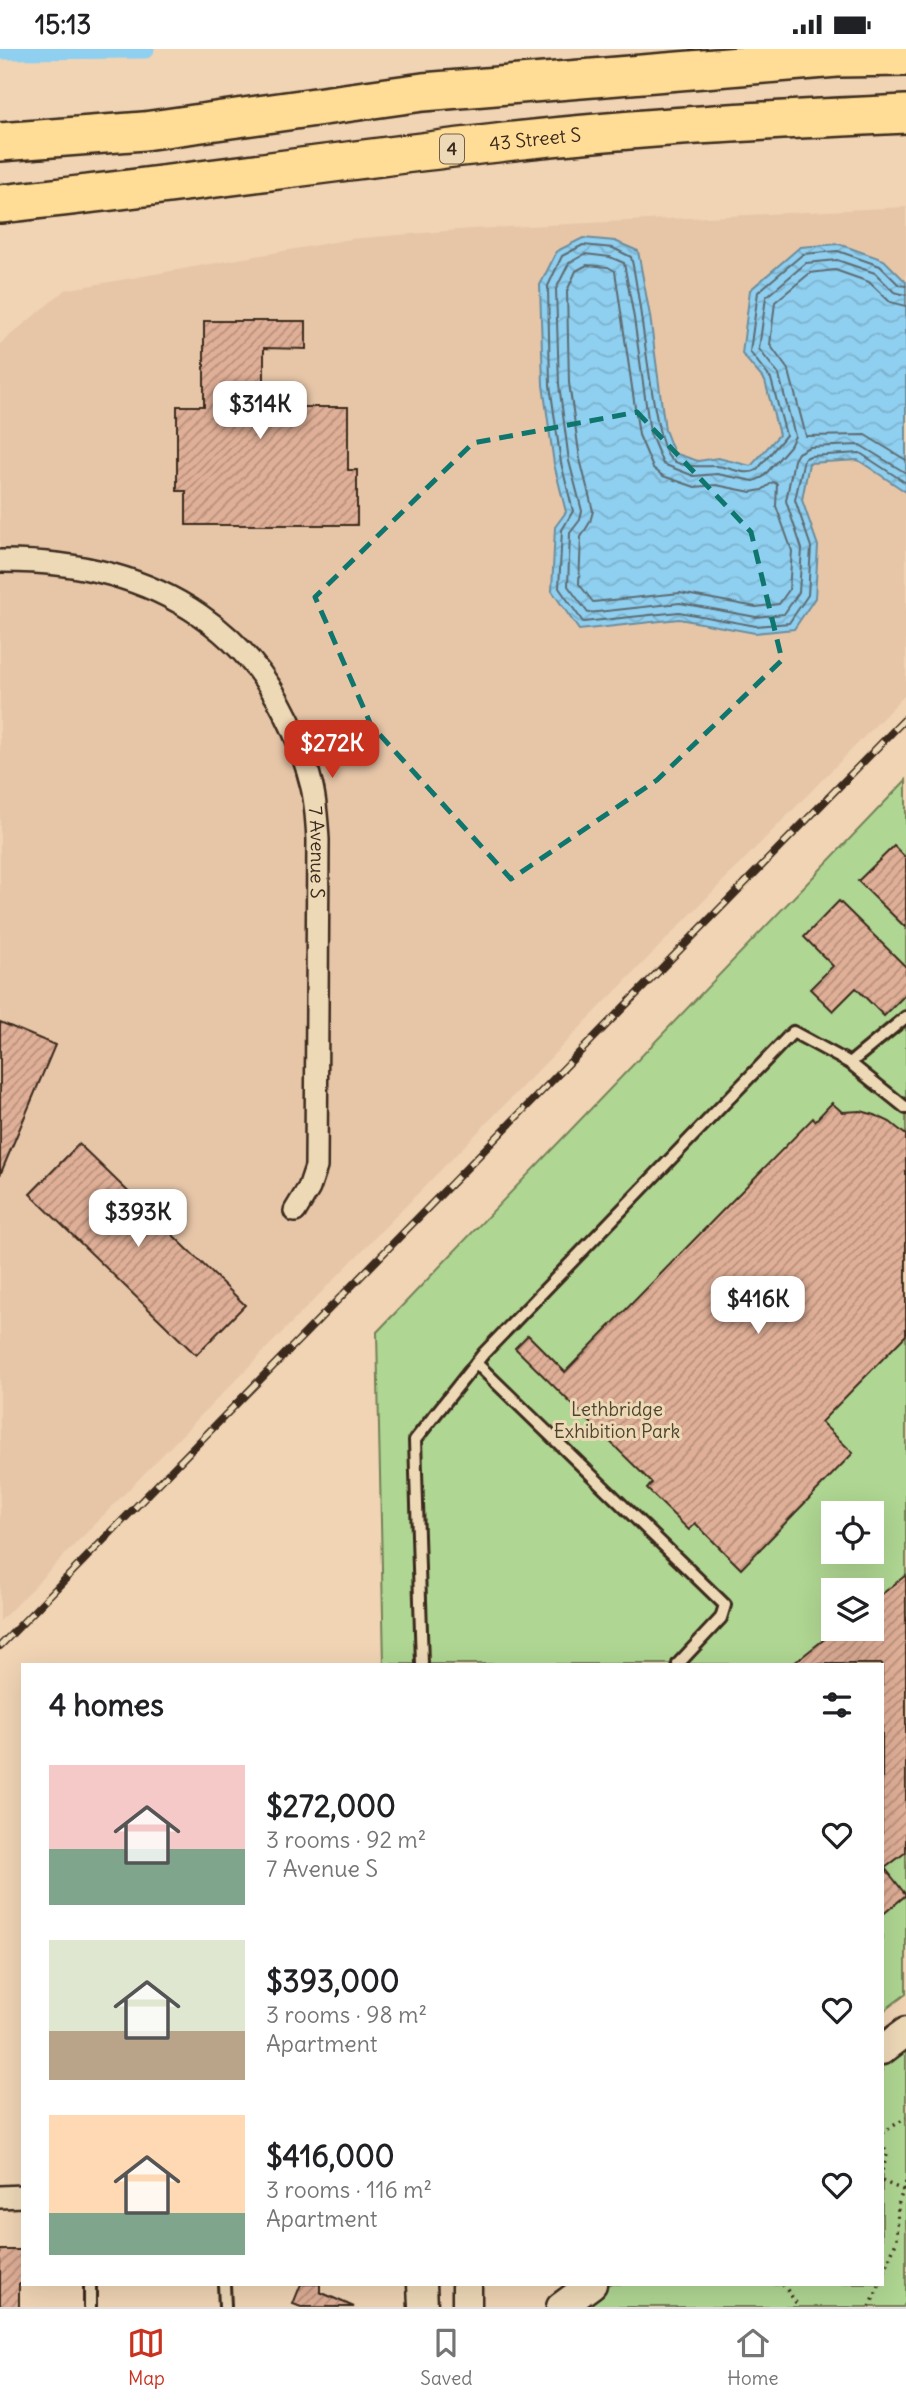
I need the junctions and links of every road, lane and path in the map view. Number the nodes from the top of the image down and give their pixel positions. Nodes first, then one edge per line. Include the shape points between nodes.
1 (906, 57) edge
2 (906, 114) edge
3 (0, 142) edge
4 (0, 204) edge
5 (0, 561) edge
6 (906, 1017) edge
7 (850, 1063) junction
8 (906, 1108) edge
9 (295, 1211) dead end
10 (476, 1363) junction
11 (422, 1663) edge
12 (679, 1663) edge
13 (906, 2032) edge
14 (884, 2048) edge
15 (906, 2118) edge
16 (884, 2132) edge
17 (884, 2147) edge
18 (884, 2166) edge
19 (884, 2182) edge
20 (906, 2182) edge
21 (903, 2190) junction
22 (21, 2196) edge
23 (0, 2197) edge
24 (884, 2273) edge
25 (90, 2286) edge
26 (225, 2286) edge
27 (422, 2286) edge
28 (467, 2286) edge
29 (589, 2286) edge
30 (784, 2286) edge
31 (879, 2286) edge
32 (90, 2307) edge
33 (225, 2307) edge
34 (422, 2307) edge
35 (467, 2307) edge
36 (561, 2307) edge
37 (799, 2307) edge
38 (870, 2307) edge

1 - 3 highway via 837,58 423,92 144,131
2 - 4 highway, 43 Street S / 4 via 662,127 517,141
5 - 9 street, 7 Avenue S via 93,568 176,599 236,645 258,669 291,723 313,789 318,840 316,1167
6 - 7 lane
7 - 8 lane
7 - 10 lane via 793,1032
10 - 11 lane via 415,1440
10 - 12 lane via 725,1605 721,1618
13 - 14 street
15 - 16 path
17 - 18 path
19 - 21 path
20 - 21 path
21 - 24 path via 897,2239
22 - 23 street
25 - 32 lane
26 - 33 lane
27 - 34 street
28 - 35 street
29 - 36 street
30 - 37 path
31 - 38 path

